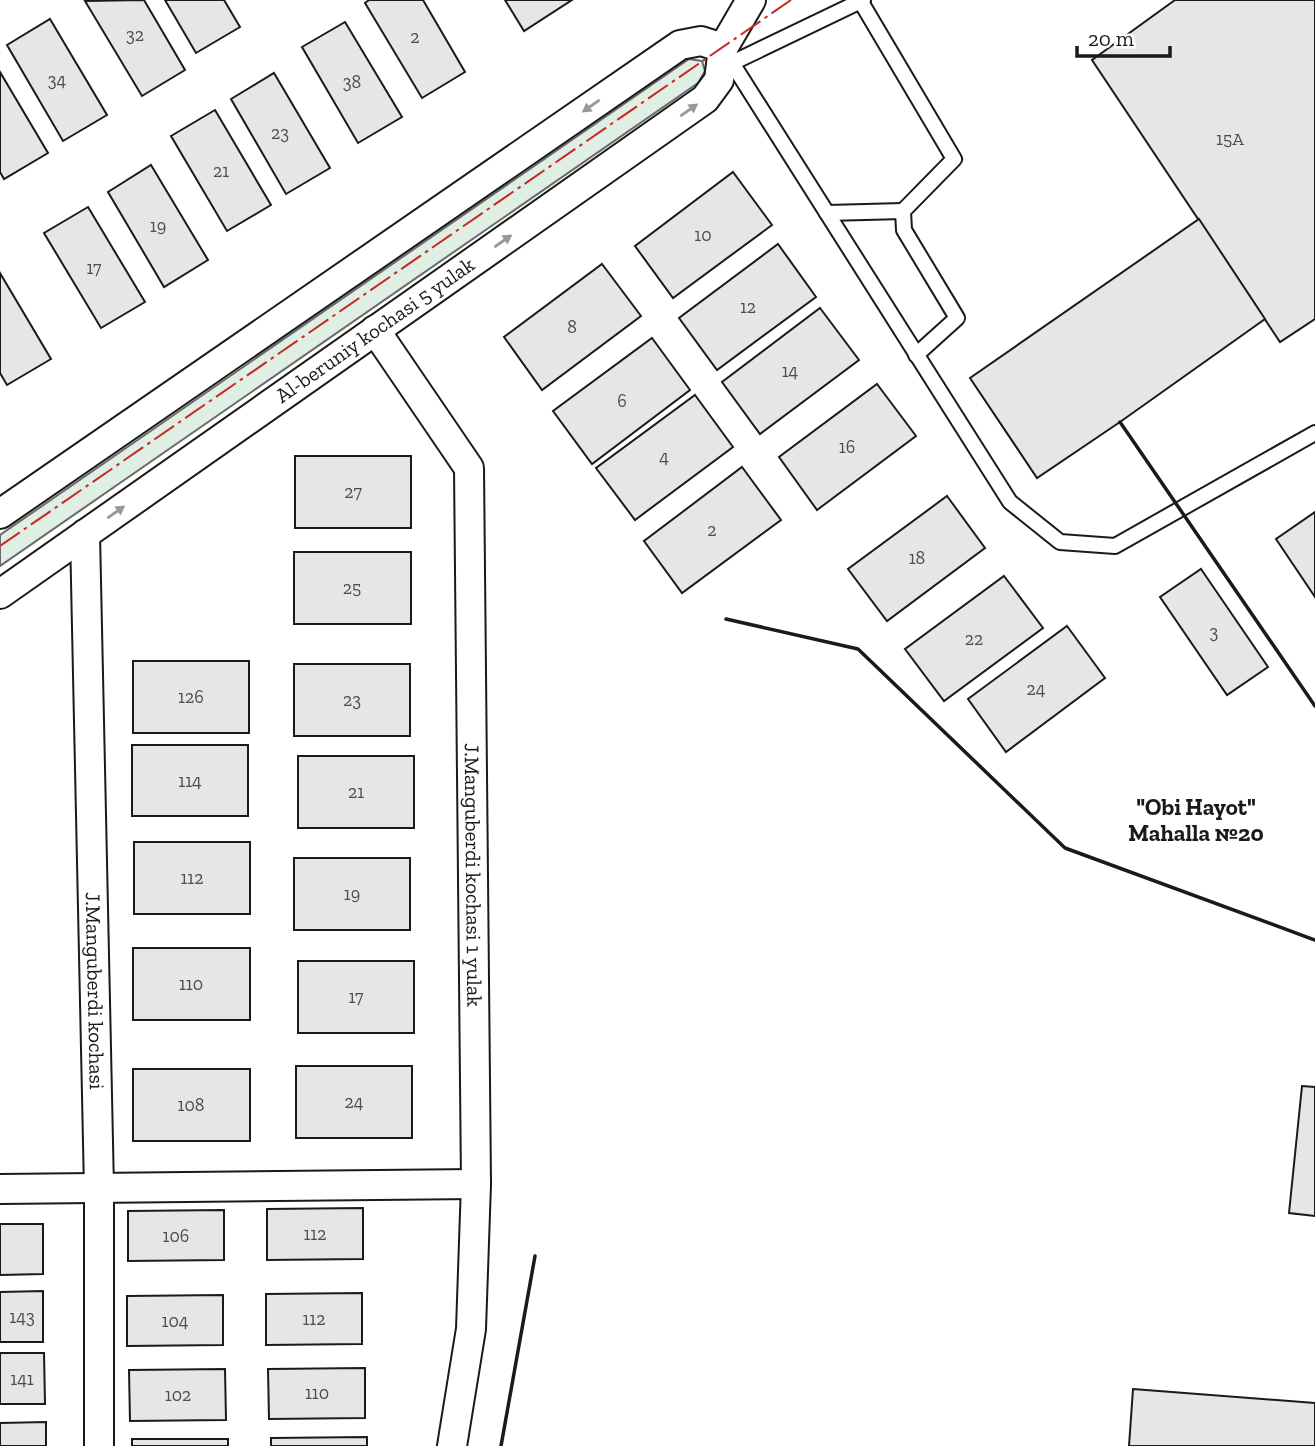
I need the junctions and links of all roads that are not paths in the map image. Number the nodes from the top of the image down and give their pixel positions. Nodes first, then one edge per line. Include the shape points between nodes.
1 (751, 0) edge
2 (862, 1) edge
3 (727, 55) junction
4 (903, 211) junction
5 (827, 213) junction
6 (375, 330) junction
7 (916, 355) junction
8 (1315, 433) edge
9 (0, 514) edge
10 (85, 534) junction
11 (0, 594) edge
12 (476, 1185) junction
13 (0, 1189) edge
14 (99, 1189) junction
15 (99, 1446) edge
16 (452, 1446) edge

1 - 3 street, Al-beruniy kochasi 5 yulak
2 - 3 lane
2 - 4 lane via 954,159
3 - 5 lane
6 -> 3 street, Al-beruniy kochasi 5 yulak via 705,99 719,80
3 -> 9 street via 701,41 680,45
4 - 5 lane
4 - 7 lane via 904,230 957,318
5 - 7 lane
10 -> 6 street, Al-beruniy kochasi 5 yulak
6 - 12 street, J.Manguberdi kochasi 1 yulak via 468,468
7 - 8 lane via 1010,502 1060,542 1115,546
10 - 11 street, Al-beruniy kochasi 5 yulak
10 - 14 street, J.Manguberdi kochasi
12 - 14 street
12 - 16 street, J.Manguberdi kochasi 1 yulak via 471,1329
13 - 14 street
14 - 15 street, J.Manguberdi kochasi

